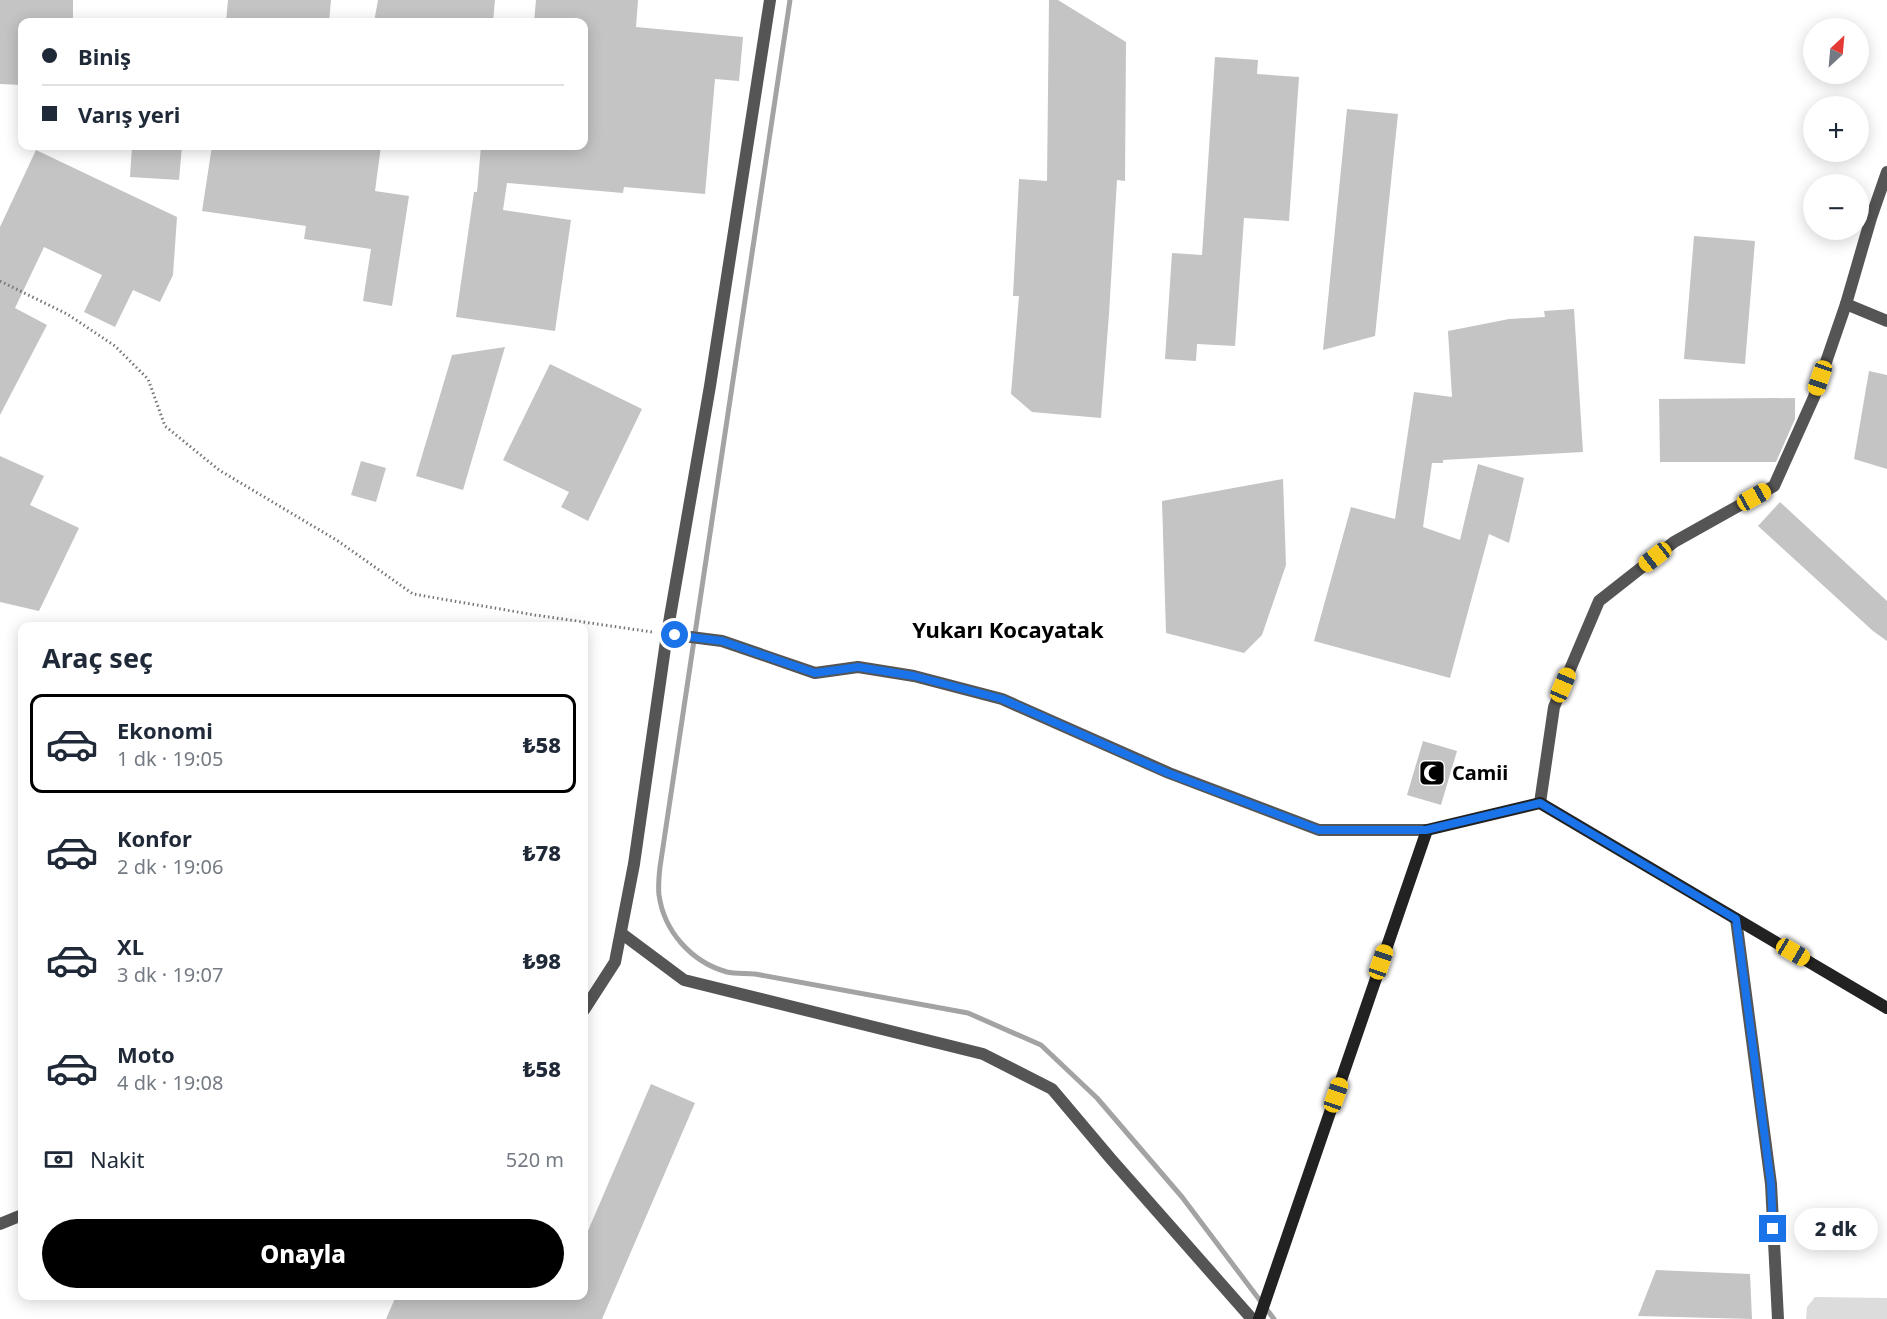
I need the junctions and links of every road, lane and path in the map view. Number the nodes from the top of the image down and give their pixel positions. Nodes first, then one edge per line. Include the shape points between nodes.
1 (770, 0) edge
2 (1887, 172) edge
3 (0, 281) edge
4 (1846, 304) junction
5 (1887, 321) edge
6 (585, 622) edge
7 (588, 622) edge
8 (671, 634) junction
9 (1540, 803) junction
10 (1426, 830) junction
11 (1736, 919) junction
12 (621, 933) junction
13 (588, 1004) edge
14 (1887, 1008) edge
15 (18, 1217) edge
16 (0, 1224) edge
17 (1252, 1319) edge
18 (1259, 1319) edge
19 (1778, 1319) edge

1 - 8 street
2 - 4 street
3 - 6 path via 67,314 115,346 148,379 165,426 219,470 338,541 413,594
4 - 5 street
4 - 9 street via 1814,397 1774,486 1674,542 1599,601 1554,706
7 - 8 path
8 - 10 street via 722,641 815,673 858,667 914,676 1002,699 1168,773 1319,830
8 - 12 street
9 - 10 street
9 - 11 street
10 - 18 street
11 - 14 street
11 - 19 street via 1771,1184
12 - 13 street via 615,962
12 - 17 street via 684,980 983,1054 1052,1089
15 - 16 street

